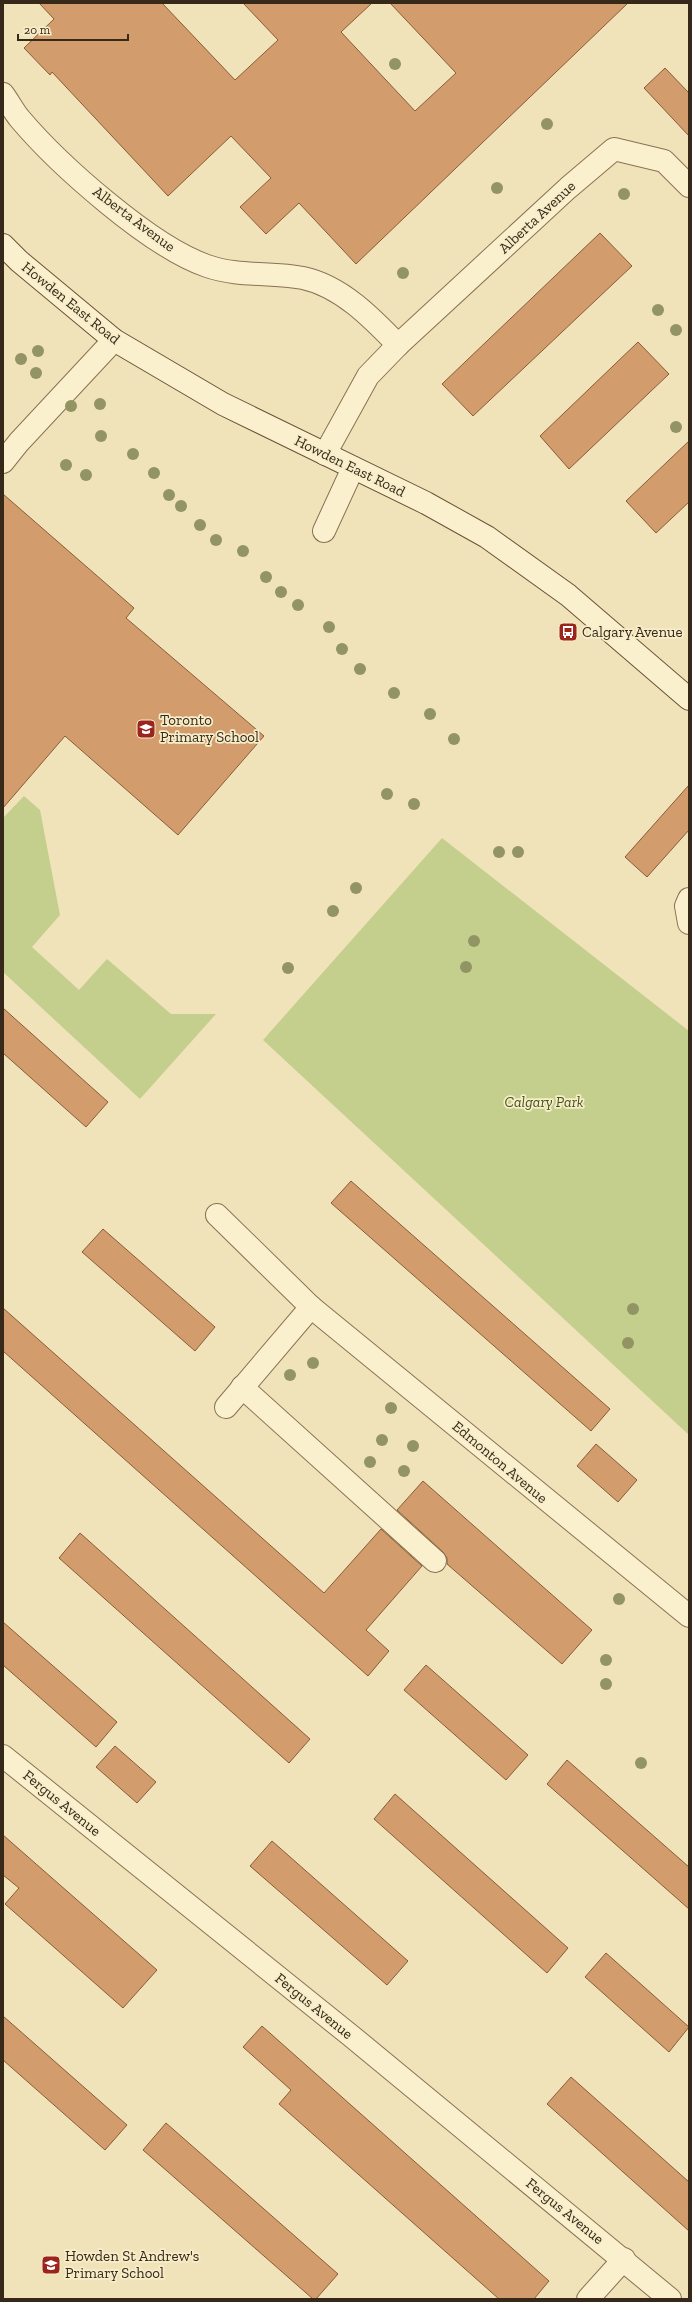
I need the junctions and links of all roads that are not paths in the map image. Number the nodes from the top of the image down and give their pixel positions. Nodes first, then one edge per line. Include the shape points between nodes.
1 (3, 94) edge
2 (689, 186) edge
3 (3, 245) edge
4 (114, 340) junction
5 (398, 345) junction
6 (325, 454) junction
7 (3, 462) edge
8 (353, 468) junction
9 (324, 531) dead end
10 (689, 699) edge
11 (689, 899) edge
12 (689, 923) edge
13 (217, 1215) dead end
14 (311, 1307) junction
15 (242, 1387) junction
16 (226, 1407) dead end
17 (435, 1561) dead end
18 (689, 1616) edge
19 (3, 1756) edge
20 (624, 2259) junction
21 (588, 2299) edge
22 (670, 2299) edge

1 - 5 street, Alberta Avenue via 20,119 63,162 113,206 167,246 207,266 250,275 303,278 335,290 370,317
2 - 5 street, Alberta Avenue via 664,161 614,149 568,188
3 - 4 street, Howden East Road
4 - 6 street, Howden East Road via 223,404
4 - 7 street
5 - 6 street, Alberta Avenue via 368,376
6 - 8 street, Howden East Road
8 - 9 street
8 - 10 street, Howden East Road via 426,503 487,537 568,595
11 - 12 street via 686,906
13 - 14 street, Edmonton Avenue
14 - 15 street
14 - 18 street, Edmonton Avenue
15 - 16 street
15 - 17 street
19 - 20 street, Fergus Avenue via 357,2040
20 - 21 street
20 - 22 street, Fergus Avenue

